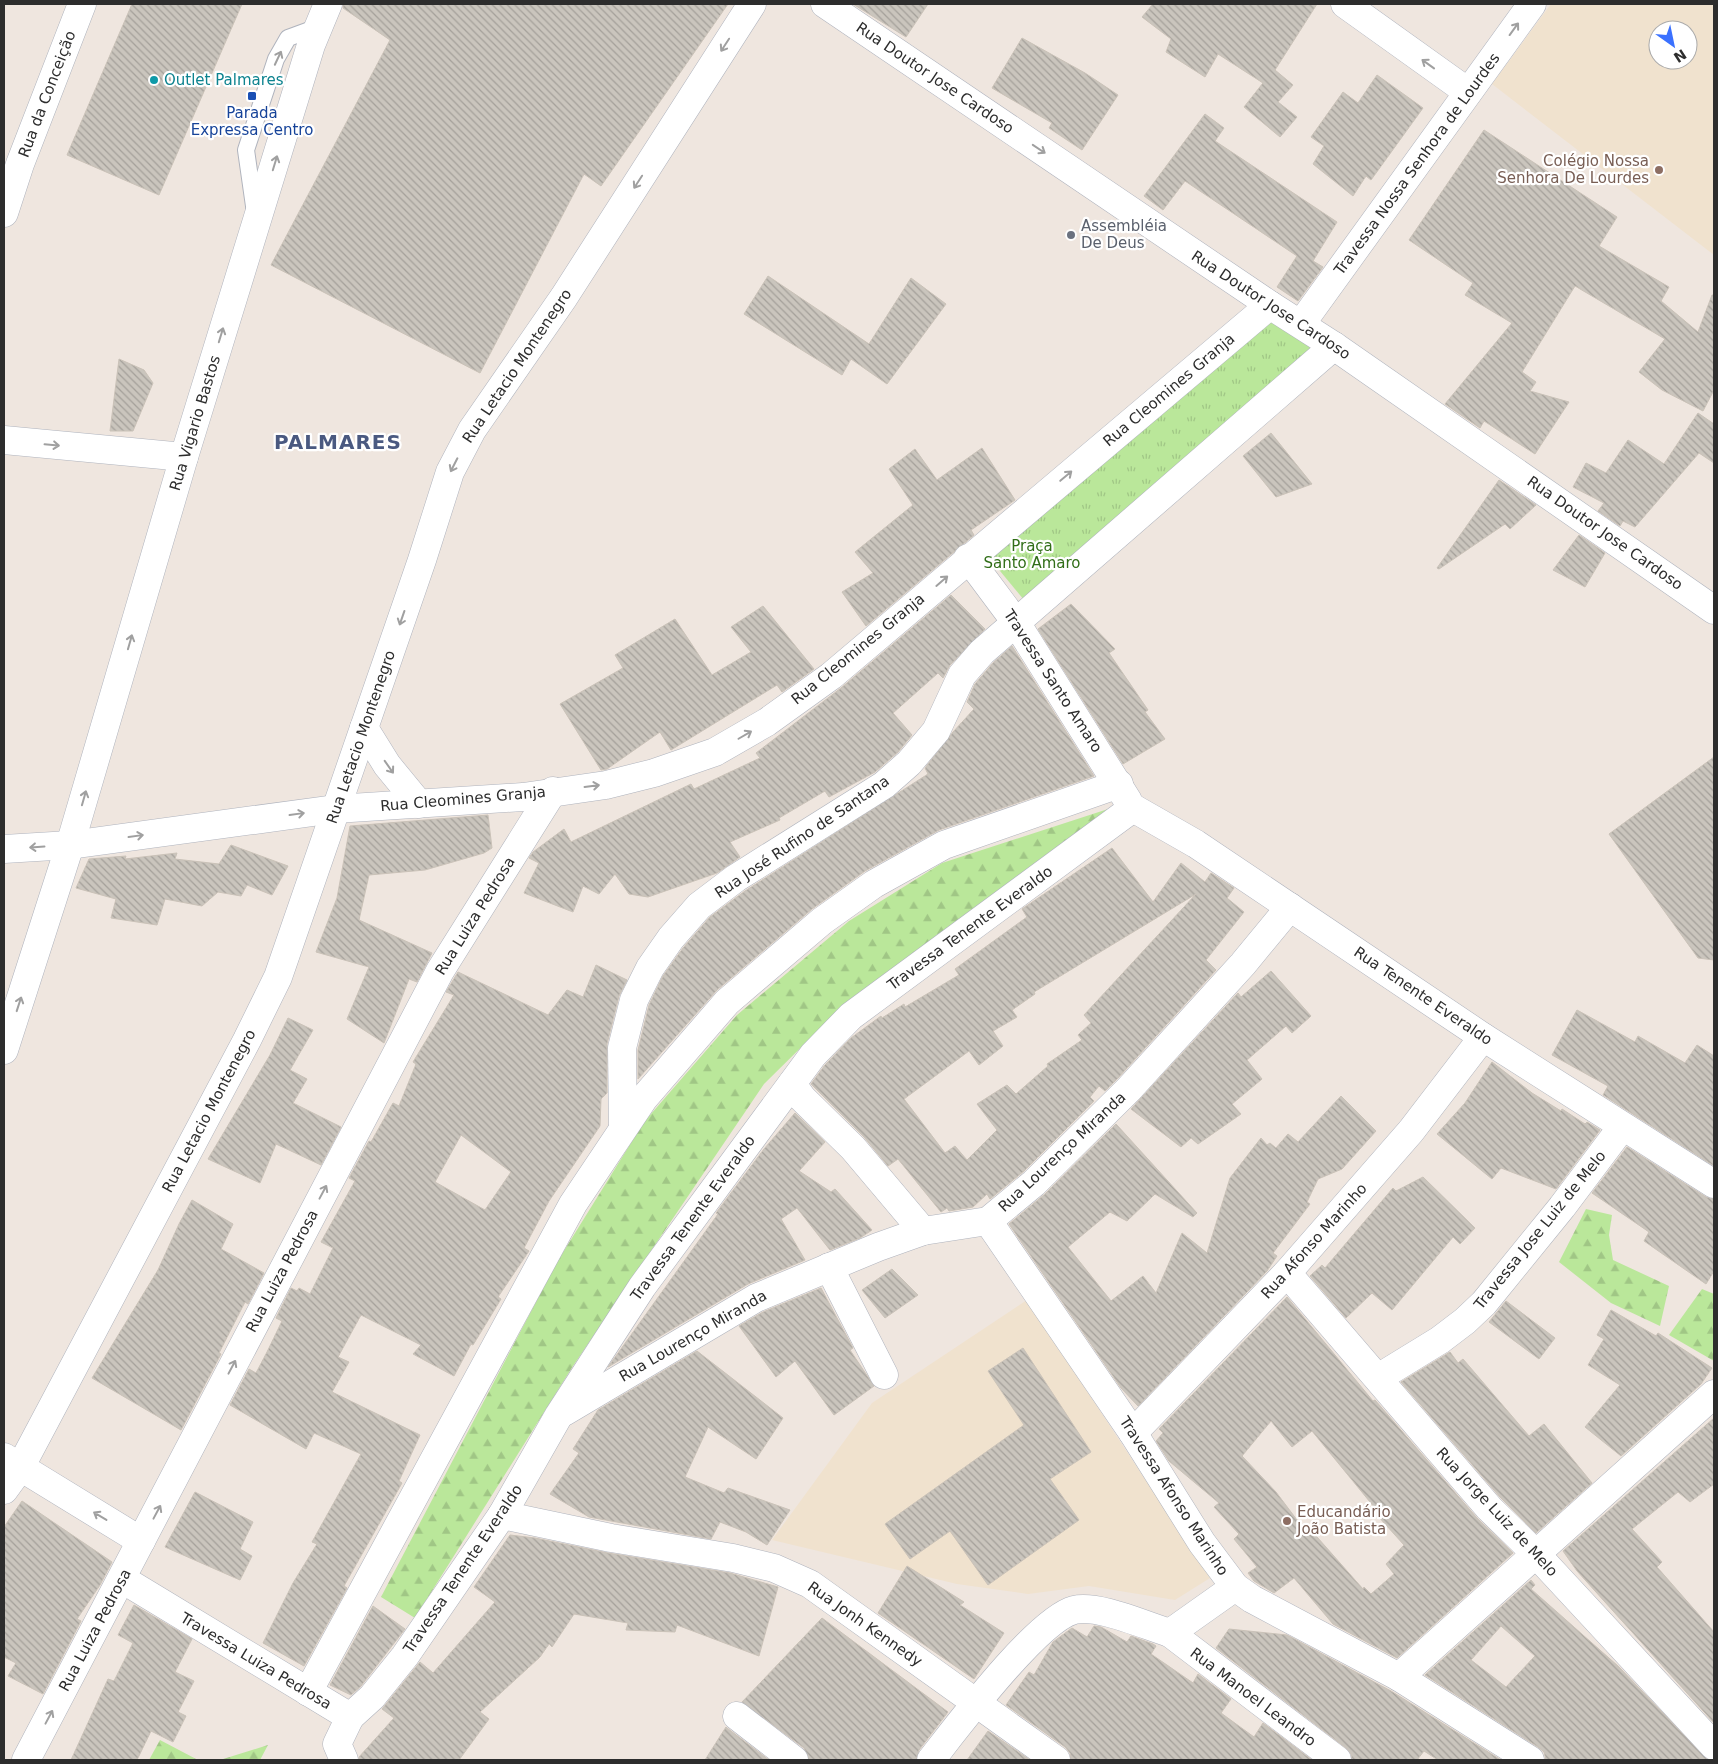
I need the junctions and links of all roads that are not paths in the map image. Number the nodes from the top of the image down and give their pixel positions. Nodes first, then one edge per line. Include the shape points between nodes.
1 (82, 4) edge
2 (752, 4) edge
3 (825, 4) edge
4 (1345, 4) edge
5 (1532, 4) edge
6 (323, 16) edge
7 (1468, 92) junction
8 (4, 213) edge
9 (1270, 305) junction
10 (1301, 324) junction
11 (1334, 346) junction
12 (4, 440) edge
13 (184, 457) junction
14 (968, 558) junction
15 (1714, 610) edge
16 (1015, 622) junction
17 (364, 728) junction
18 (1119, 784) junction
19 (553, 791) junction
20 (419, 804) junction
21 (1133, 808) junction
22 (335, 809) junction
23 (70, 845) junction
24 (4, 849) edge
25 (1290, 907) junction
26 (1483, 1037) junction
27 (4, 1050) edge
28 (792, 1084) junction
29 (1622, 1126) junction
30 (624, 1128) junction
31 (1714, 1184) edge
32 (988, 1222) junction
33 (923, 1231) junction
34 (829, 1267) junction
35 (1287, 1273) junction
36 (884, 1375) dead end
37 (1378, 1378) junction
38 (1714, 1394) edge
39 (559, 1415) junction
40 (1133, 1434) junction
41 (12, 1463) edge
42 (4, 1490) edge
43 (502, 1515) junction
44 (141, 1542) junction
45 (1535, 1553) junction
46 (122, 1579) junction
47 (1235, 1587) junction
48 (1170, 1633) junction
49 (1399, 1677) junction
50 (308, 1692) junction
51 (977, 1702) junction
52 (737, 1716) dead end
53 (350, 1717) junction
54 (1714, 1746) edge
55 (26, 1760) edge
56 (344, 1760) edge
57 (794, 1760) edge
58 (931, 1760) edge
59 (1056, 1760) edge
60 (1337, 1760) edge
61 (1530, 1760) edge

1 - 8 street, Rua da Conceição
2 -> 17 street, Rua Letacio Montenegro via 564,297 472,430 450,472
3 -> 9 street, Rua Doutor Jose Cardoso
7 -> 4 street
7 -> 5 street, Travessa Nossa Senhora de Lourdes
13 -> 6 street, Rua Vigario Bastos
7 - 10 street, Travessa Nossa Senhora de Lourdes
9 - 10 street, Rua Doutor Jose Cardoso
14 -> 9 street, Rua Cleomines Granja
10 - 11 street, Rua Doutor Jose Cardoso
11 - 15 street, Rua Doutor Jose Cardoso
11 - 16 street
12 -> 13 street
23 -> 13 street, Rua Vigario Bastos
14 - 16 street, Travessa Santo Amaro
19 -> 14 street, Rua Cleomines Granja via 654,773 715,752 767,722 831,676
16 - 18 street, Travessa Santo Amaro
16 - 30 street, Rua José Rufino de Santana via 962,675 936,731 884,785 736,878 699,906 671,938 650,968 634,1000 624,1038
17 -> 20 street via 387,765
17 - 22 street, Rua Letacio Montenegro
18 - 21 street, Travessa Santo Amaro
18 - 30 street via 944,845 874,884 822,921 727,1002 644,1098
19 - 20 street, Rua Cleomines Granja via 523,797
44 -> 19 street, Rua Luiza Pedrosa via 440,971
20 - 22 street, Rua Cleomines Granja
21 - 25 street, Rua Tenente Everaldo via 1196,844
21 - 28 street, Travessa Tenente Everaldo via 851,1016 813,1055
23 -> 22 street, Rua Cleomines Granja
22 - 41 street, Rua Letacio Montenegro via 278,977 247,1040
23 -> 24 street, Rua Cleomines Granja
27 -> 23 street, Rua Vigario Bastos
25 - 26 street, Rua Tenente Everaldo
25 - 32 street, Rua Lourenço Miranda via 1129,1089 1034,1183
26 - 29 street, Rua Tenente Everaldo
26 - 35 street, Rua Afonso Marinho via 1411,1131
28 - 33 street via 807,1104 853,1148
28 - 39 street, Travessa Tenente Everaldo via 642,1287
29 - 31 street, Rua Tenente Everaldo
29 - 37 street, Travessa Jose Luiz de Melo via 1562,1208 1484,1303 1440,1340
30 - 50 street via 573,1204
32 - 33 street, Rua Lourenço Miranda
32 - 40 street, Travessa Afonso Marinho
33 - 34 street, Rua Lourenço Miranda
34 - 36 street
34 - 39 street, Rua Lourenço Miranda via 756,1298
35 - 37 street, Rua Jorge Luiz de Melo
35 - 40 street, Rua Afonso Marinho
37 - 45 street, Rua Jorge Luiz de Melo via 1490,1508
38 - 45 street via 1611,1489
39 - 43 street, Travessa Tenente Everaldo
40 - 47 street, Travessa Afonso Marinho via 1202,1543
41 - 42 street, Rua Letacio Montenegro
44 -> 41 street
43 - 51 street, Rua Jonh Kennedy via 774,1568 810,1584
43 - 53 street, Travessa Tenente Everaldo via 405,1656 372,1697
44 - 46 street, Rua Luiza Pedrosa
45 - 49 street
45 - 54 street, Rua Jorge Luiz de Melo
46 - 50 street, Travessa Luiza Pedrosa
55 -> 46 street, Rua Luiza Pedrosa
47 - 48 street
47 - 49 street, Travessa Afonso Marinho
48 - 51 street, Rua Manoel Leandro via 1097,1610 1074,1610 1050,1623
48 - 60 street, Rua Manoel Leandro
49 - 61 street, Travessa Afonso Marinho
50 - 53 street, Travessa Luiza Pedrosa
51 - 58 street, Rua Manoel Leandro
51 - 59 street, Rua Jonh Kennedy
52 - 57 street
53 - 56 street via 336,1744

